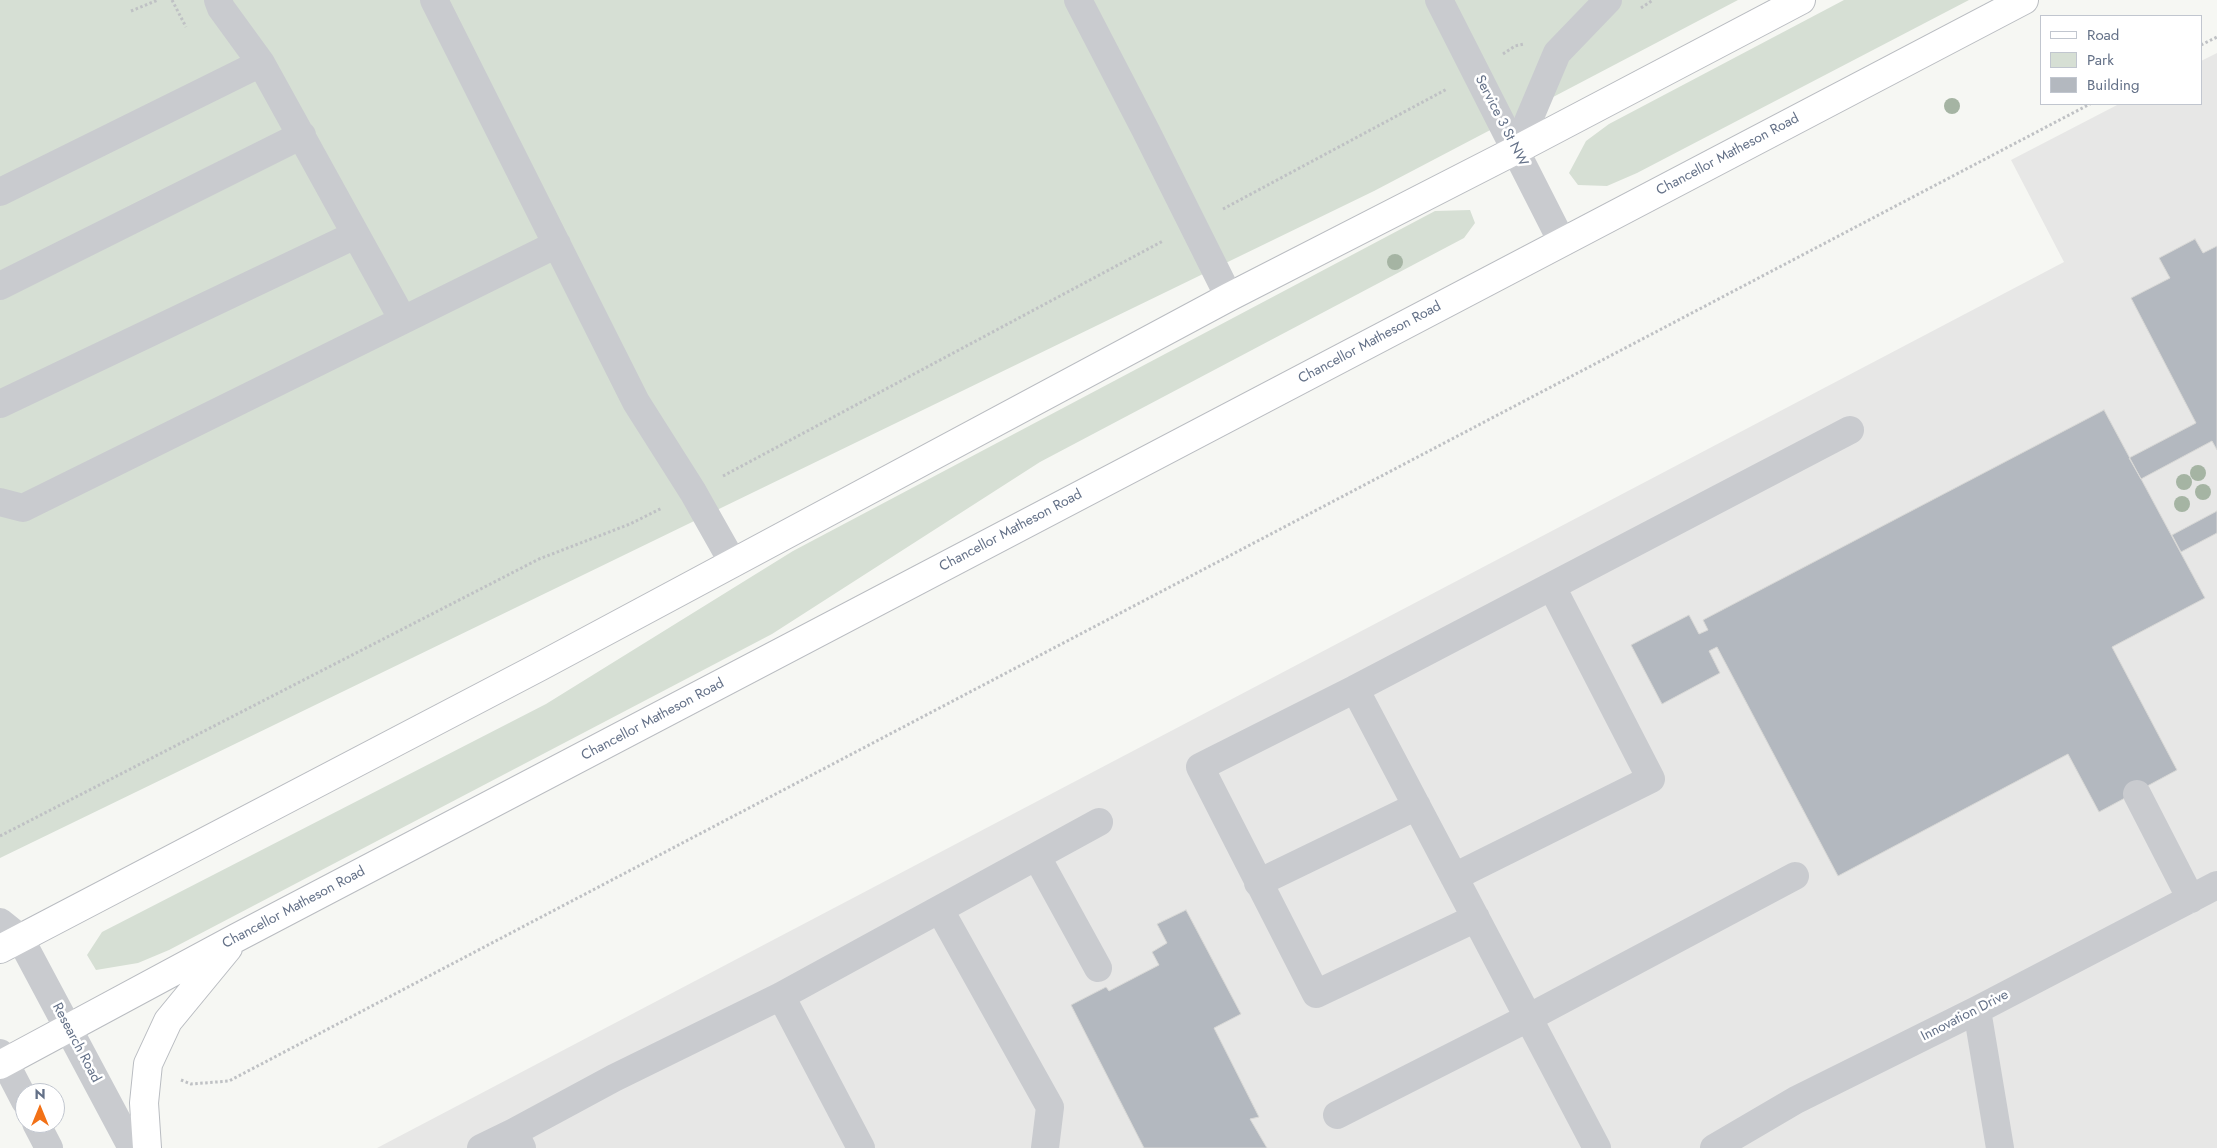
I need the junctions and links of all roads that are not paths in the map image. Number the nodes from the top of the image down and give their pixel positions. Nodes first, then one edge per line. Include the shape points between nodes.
1 (218, 0) edge
2 (434, 0) edge
3 (1078, 0) edge
4 (1439, 0) edge
5 (1608, 0) edge
6 (1801, 0) edge
7 (2024, 0) edge
8 (261, 63) junction
9 (302, 135) junction
10 (1516, 150) junction
11 (0, 192) edge
12 (355, 235) junction
13 (1562, 242) junction
14 (557, 244) junction
15 (0, 286) edge
16 (1228, 297) junction
17 (403, 320) junction
18 (0, 404) edge
19 (1850, 430) dead end
20 (0, 502) edge
21 (734, 562) junction
22 (1552, 587) junction
23 (1355, 689) junction
24 (2137, 794) dead end
25 (1417, 806) junction
26 (1099, 822) dead end
27 (1037, 857) junction
28 (1795, 876) dead end
29 (1454, 877) junction
30 (1258, 883) junction
31 (2217, 885) edge
32 (2190, 899) junction
33 (940, 910) junction
34 (1476, 918) junction
35 (7, 936) edge
36 (236, 938) junction
37 (1098, 968) dead end
38 (781, 996) junction
39 (1978, 1010) junction
40 (1528, 1018) junction
41 (68, 1029) junction
42 (2, 1060) edge
43 (15, 1083) edge
44 (1337, 1115) dead end
45 (41, 1133) edge
46 (518, 1140) edge
47 (49, 1148) edge
48 (132, 1148) edge
49 (148, 1148) edge
50 (481, 1148) edge
51 (861, 1148) edge
52 (1045, 1148) edge
53 (1597, 1148) edge
54 (1714, 1148) edge
55 (2000, 1148) edge

1 - 8 street
2 - 14 street
3 - 16 street
4 - 10 street, Service 3 St NW
5 - 10 street via 1557,53
6 - 10 main road
7 - 13 main road, Chancellor Matheson Road
8 - 9 street
8 - 11 street
9 - 12 street
9 - 15 street
10 - 13 street, Service 3 St NW
10 - 16 main road
12 - 17 street
12 - 18 street
13 - 36 main road, Chancellor Matheson Road
14 - 17 street
14 - 21 street via 636,402
16 - 21 main road
17 - 20 street via 23,508
19 - 22 street
21 - 35 main road
22 - 23 street
22 - 29 street via 1651,779
23 - 25 street
23 - 30 street via 1200,767
24 - 32 street
25 - 29 street
25 - 30 street
26 - 27 street
27 - 33 street
27 - 37 street
28 - 40 street
29 - 34 street
30 - 34 street via 1316,994
31 - 32 street, Innovation Drive
32 - 39 street, Innovation Drive
33 - 38 street
33 - 52 street via 1050,1107
34 - 40 street
35 - 41 street, Research Road
36 - 41 main road, Chancellor Matheson Road
36 - 49 main road via 168,1021 148,1064 144,1104
38 - 46 street via 614,1078
38 - 51 street
39 - 54 street, Innovation Drive via 1796,1100
39 - 55 street
40 - 44 street
40 - 53 street
41 - 42 main road, Chancellor Matheson Road
41 - 48 street, Research Road
42 - 43 street
45 - 47 street
46 - 50 street

